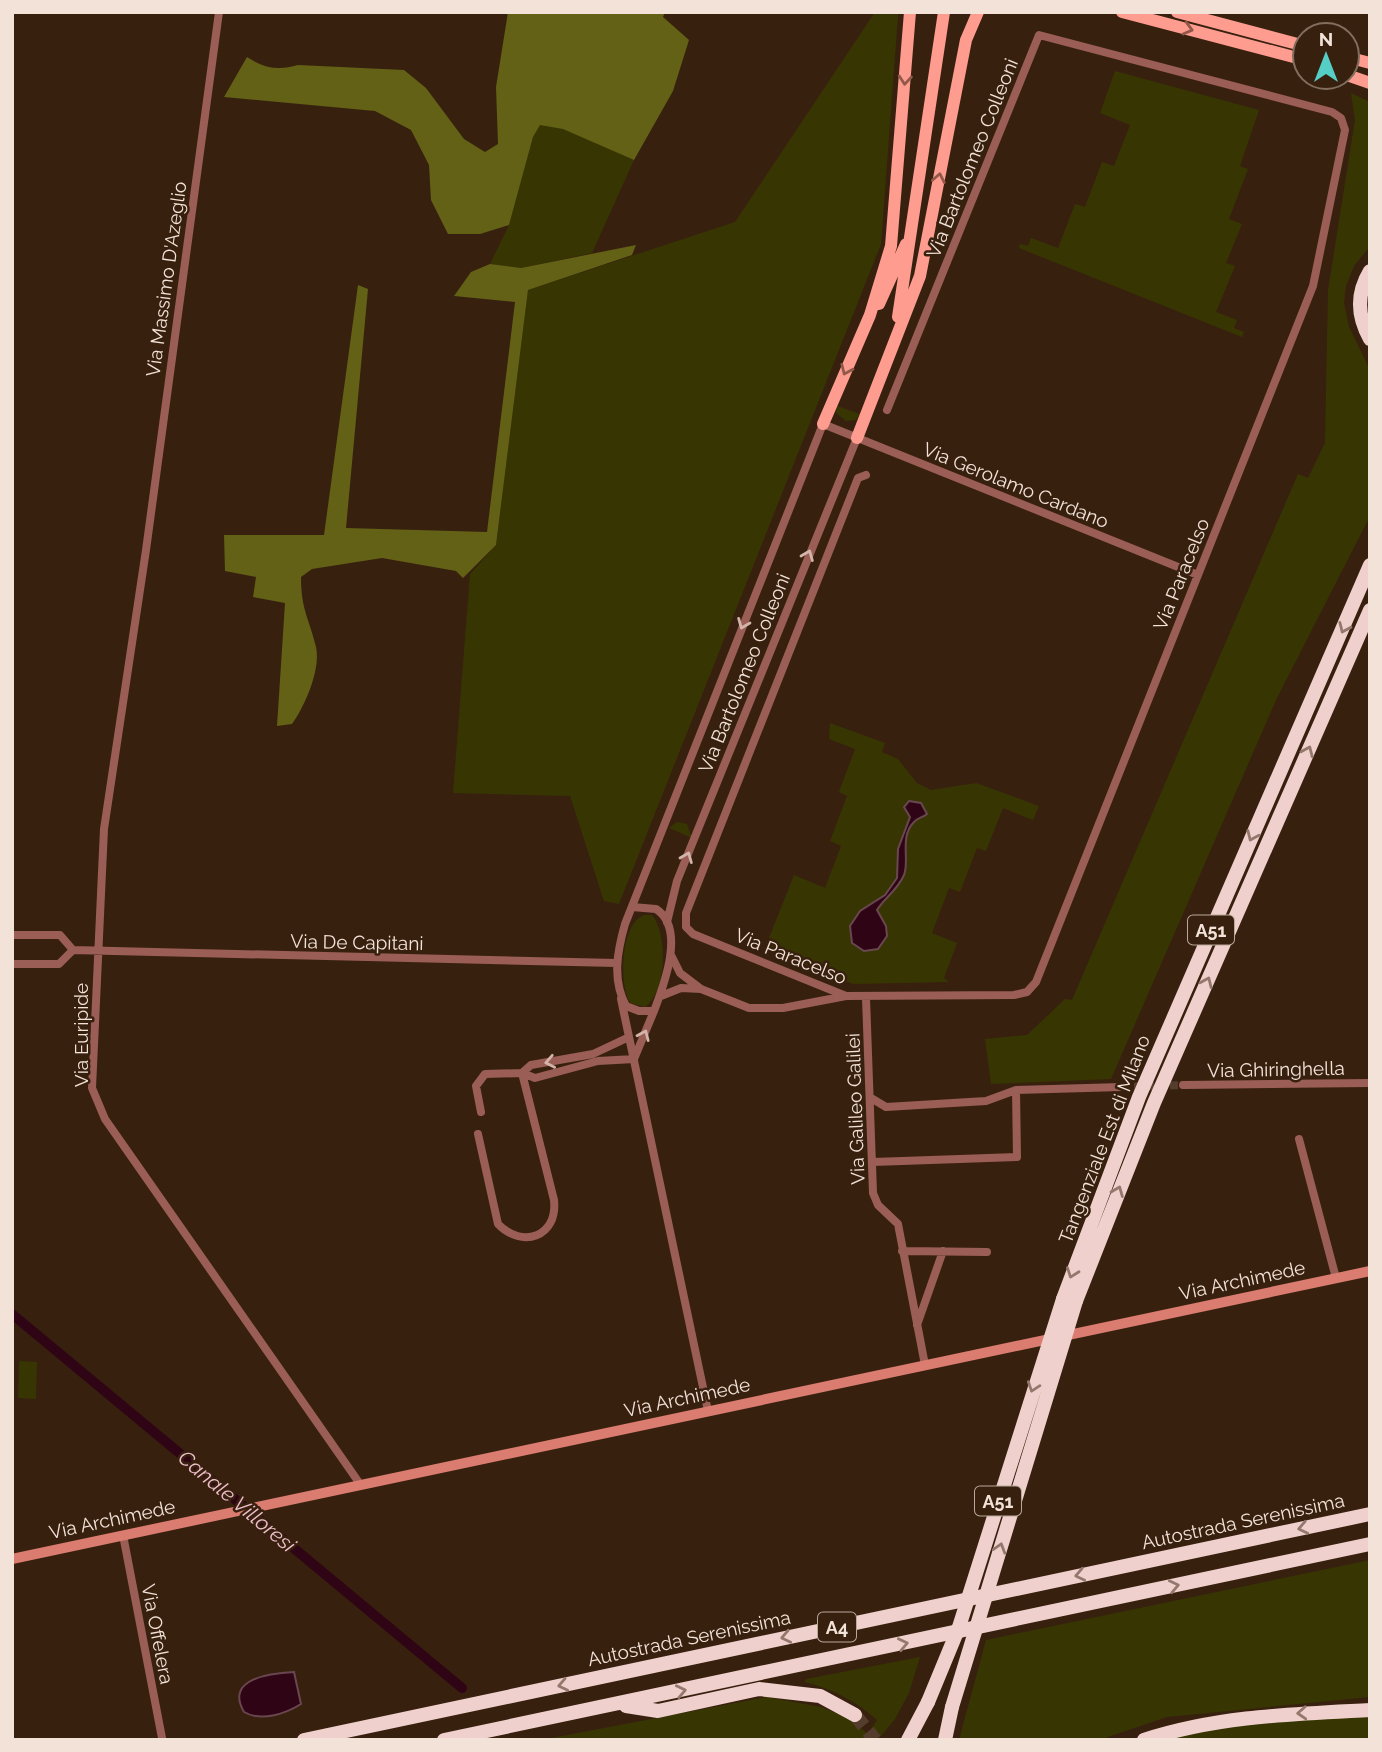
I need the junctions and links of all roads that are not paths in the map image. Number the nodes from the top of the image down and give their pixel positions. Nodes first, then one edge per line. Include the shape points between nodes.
1 (219, 12) edge
2 (910, 12) edge
3 (944, 12) edge
4 (978, 12) edge
5 (1122, 12) edge
6 (1177, 12) edge
7 (1039, 35) joint
8 (1291, 51) edge
9 (1291, 53) edge
10 (914, 213) junction
11 (1370, 271) edge
12 (1370, 283) edge
13 (870, 315) junction
14 (1370, 327) edge
15 (895, 338) junction
16 (1370, 339) edge
17 (887, 410) dead end
18 (823, 425) junction
19 (857, 438) junction
20 (866, 475) dead end
21 (145, 550) joint
22 (1370, 565) edge
23 (1198, 575) junction
24 (1370, 610) edge
25 (632, 907) junction
26 (667, 922) junction
27 (687, 927) joint
28 (12, 935) edge
29 (73, 950) junction
30 (97, 952) junction
31 (670, 954) junction
32 (616, 963) junction
33 (12, 964) edge
34 (702, 989) junction
35 (620, 994) junction
36 (661, 996) junction
37 (846, 996) junction
38 (866, 998) junction
39 (654, 1011) junction
40 (626, 1038) junction
41 (634, 1059) junction
42 (522, 1073) junction
43 (1370, 1083) edge
44 (1183, 1085) tunnel mouth
45 (1122, 1087) tunnel mouth
46 (1016, 1090) junction
47 (871, 1098) junction
48 (481, 1112) dead end
49 (478, 1134) dead end
50 (1299, 1139) dead end
51 (873, 1162) junction
52 (902, 1251) junction
53 (943, 1251) junction
54 (987, 1252) dead end
55 (1370, 1271) edge
56 (1336, 1278) junction
57 (1070, 1300) junction
58 (917, 1325) junction
59 (925, 1365) junction
60 (708, 1410) junction
61 (360, 1484) junction
62 (1370, 1514) edge
63 (123, 1535) junction
64 (1370, 1544) edge
65 (12, 1559) edge
66 (614, 1705) junction
67 (1370, 1710) edge
68 (855, 1715) tunnel mouth
69 (162, 1738) edge
70 (304, 1740) edge
71 (444, 1740) edge
72 (908, 1740) edge
73 (945, 1740) edge
74 (1144, 1740) edge

1 - 21 street, Via Massimo D'Azeglio
2 -> 13 main road via 892,237
3 - 10 main road
15 -> 4 main road via 923,262 965,47
5 -> 9 main road
6 - 8 main road
7 - 17 street, Via Bartolomeo Colleoni
7 - 23 street, Via Paracelso via 1332,112 1341,118 1345,130 1313,286
10 - 13 main road via 892,279
10 - 15 main road
11 - 16 highway via 1359,303
12 - 14 highway via 1365,304
13 -> 18 main road
15 - 19 main road
18 - 19 street, Via Gerolamo Cardano
18 -> 25 street, Via Bartolomeo Colleoni
19 - 23 street, Via Gerolamo Cardano
26 -> 19 street, Via Bartolomeo Colleoni via 677,881
20 - 27 street, Via Bartolomeo Colleoni via 858,478 686,913
21 - 30 street, Via Euripide via 104,829
22 -> 57 highway, Tangenziale Est di Milano / A51 via 1139,1097
23 - 38 street, Via Paracelso via 1036,982 1027,992 1014,996
57 -> 24 highway, Tangenziale Est di Milano / A51
25 - 26 street via 656,909
25 - 32 street, Via Bartolomeo Colleoni
26 - 31 street, Via Bartolomeo Colleoni
27 - 37 street, Via Paracelso via 693,934
28 - 29 street via 61,935
29 - 30 street, Via De Capitani
29 - 33 street via 59,964
30 - 32 street, Via De Capitani
30 - 61 street, Via Euripide via 92,1088 105,1119
31 - 34 street via 680,973
31 - 36 street, Via Bartolomeo Colleoni
32 - 35 street, Via Bartolomeo Colleoni
34 - 36 street via 681,988
34 - 37 street via 749,1009 768,1010
35 - 39 street via 626,1006
35 - 40 street
36 - 39 street, Via Bartolomeo Colleoni
37 - 38 street, Via Paracelso
38 - 47 street, Via Galileo Galilei
41 -> 39 street, Via Bartolomeo Colleoni
40 - 41 street
40 -> 42 street via 593,1054 531,1065
41 - 42 street via 598,1061 536,1078
41 - 60 street
42 - 48 street via 485,1074 475,1086
42 - 49 street via 556,1213 544,1231 515,1236 498,1223
43 - 44 street, Via Ghiringhella
45 - 46 street
46 - 47 street via 986,1101 886,1107
46 - 51 street via 1017,1157
47 - 51 street, Via Galileo Galilei
50 - 56 street
51 - 52 street, Via Galileo Galilei via 873,1193 878,1205 898,1224
52 - 53 street
52 - 58 street, Via Galileo Galilei
53 - 54 street
53 - 58 street
55 - 56 street, Via Archimede
56 - 59 street, Via Archimede
57 -> 72 highway, Tangenziale Est di Milano / A51, bridge via 959,1627
73 -> 57 highway, Tangenziale Est di Milano / A51, bridge
58 - 59 street, Via Galileo Galilei
59 - 60 street, Via Archimede
60 - 61 street, Via Archimede
61 - 63 street, Via Archimede
62 -> 70 highway, Autostrada Serenissima / A4
63 - 65 street, Via Archimede
63 - 69 street, Via Offelera
66 -> 64 highway, A4
66 - 68 highway via 658,1711 759,1689 820,1696
66 - 71 highway, A4
67 -> 74 highway via 1258,1716

